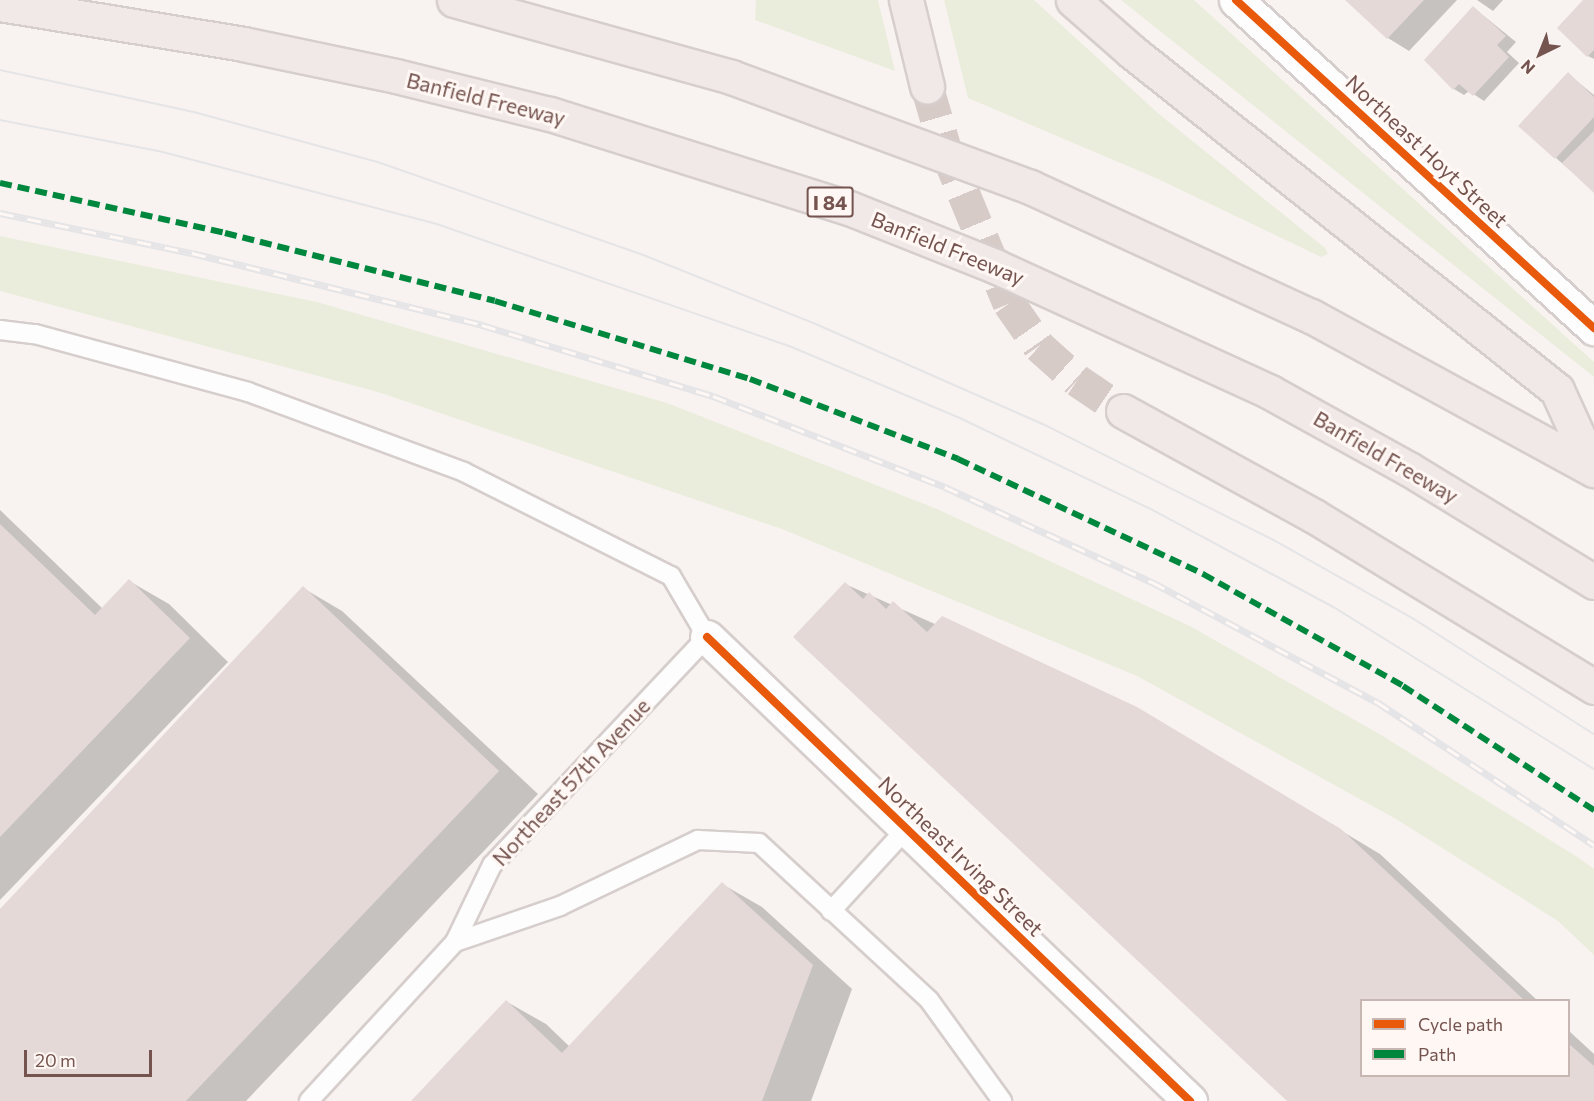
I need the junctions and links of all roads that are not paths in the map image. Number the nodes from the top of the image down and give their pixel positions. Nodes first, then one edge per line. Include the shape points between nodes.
1 (454, 0) edge
2 (906, 0) edge
3 (1073, 0) edge
4 (1236, 0) edge
5 (0, 4) edge
6 (927, 86) tunnel mouth
7 (1594, 328) edge
8 (0, 330) edge
9 (1123, 411) tunnel mouth
10 (1593, 469) edge
11 (1594, 582) edge
12 (707, 637) junction
13 (1594, 687) edge
14 (907, 828) junction
15 (831, 910) junction
16 (455, 942) junction
17 (309, 1101) edge
18 (1002, 1101) edge
19 (1190, 1101) edge

1 - 10 highway via 731,77 1030,187 1311,316
2 - 6 highway
3 - 10 highway via 1131,51 1557,390
4 - 7 street, Northeast Hoyt Street
5 - 11 highway, Banfield Freeway / I 84 via 243,44 396,76 550,114 700,158 849,208 1026,279 1270,392 1409,469
8 - 12 lane via 35,334 248,392 464,472 671,576
9 - 13 highway via 1324,521
12 - 14 street, Northeast Irving Street
12 - 16 lane, Northeast 57th Avenue via 492,865
14 - 15 lane
14 - 19 street, Northeast Irving Street
15 - 16 lane via 759,843 698,840 560,906
15 - 18 lane via 929,1000
16 - 17 lane, Northeast 57th Avenue

